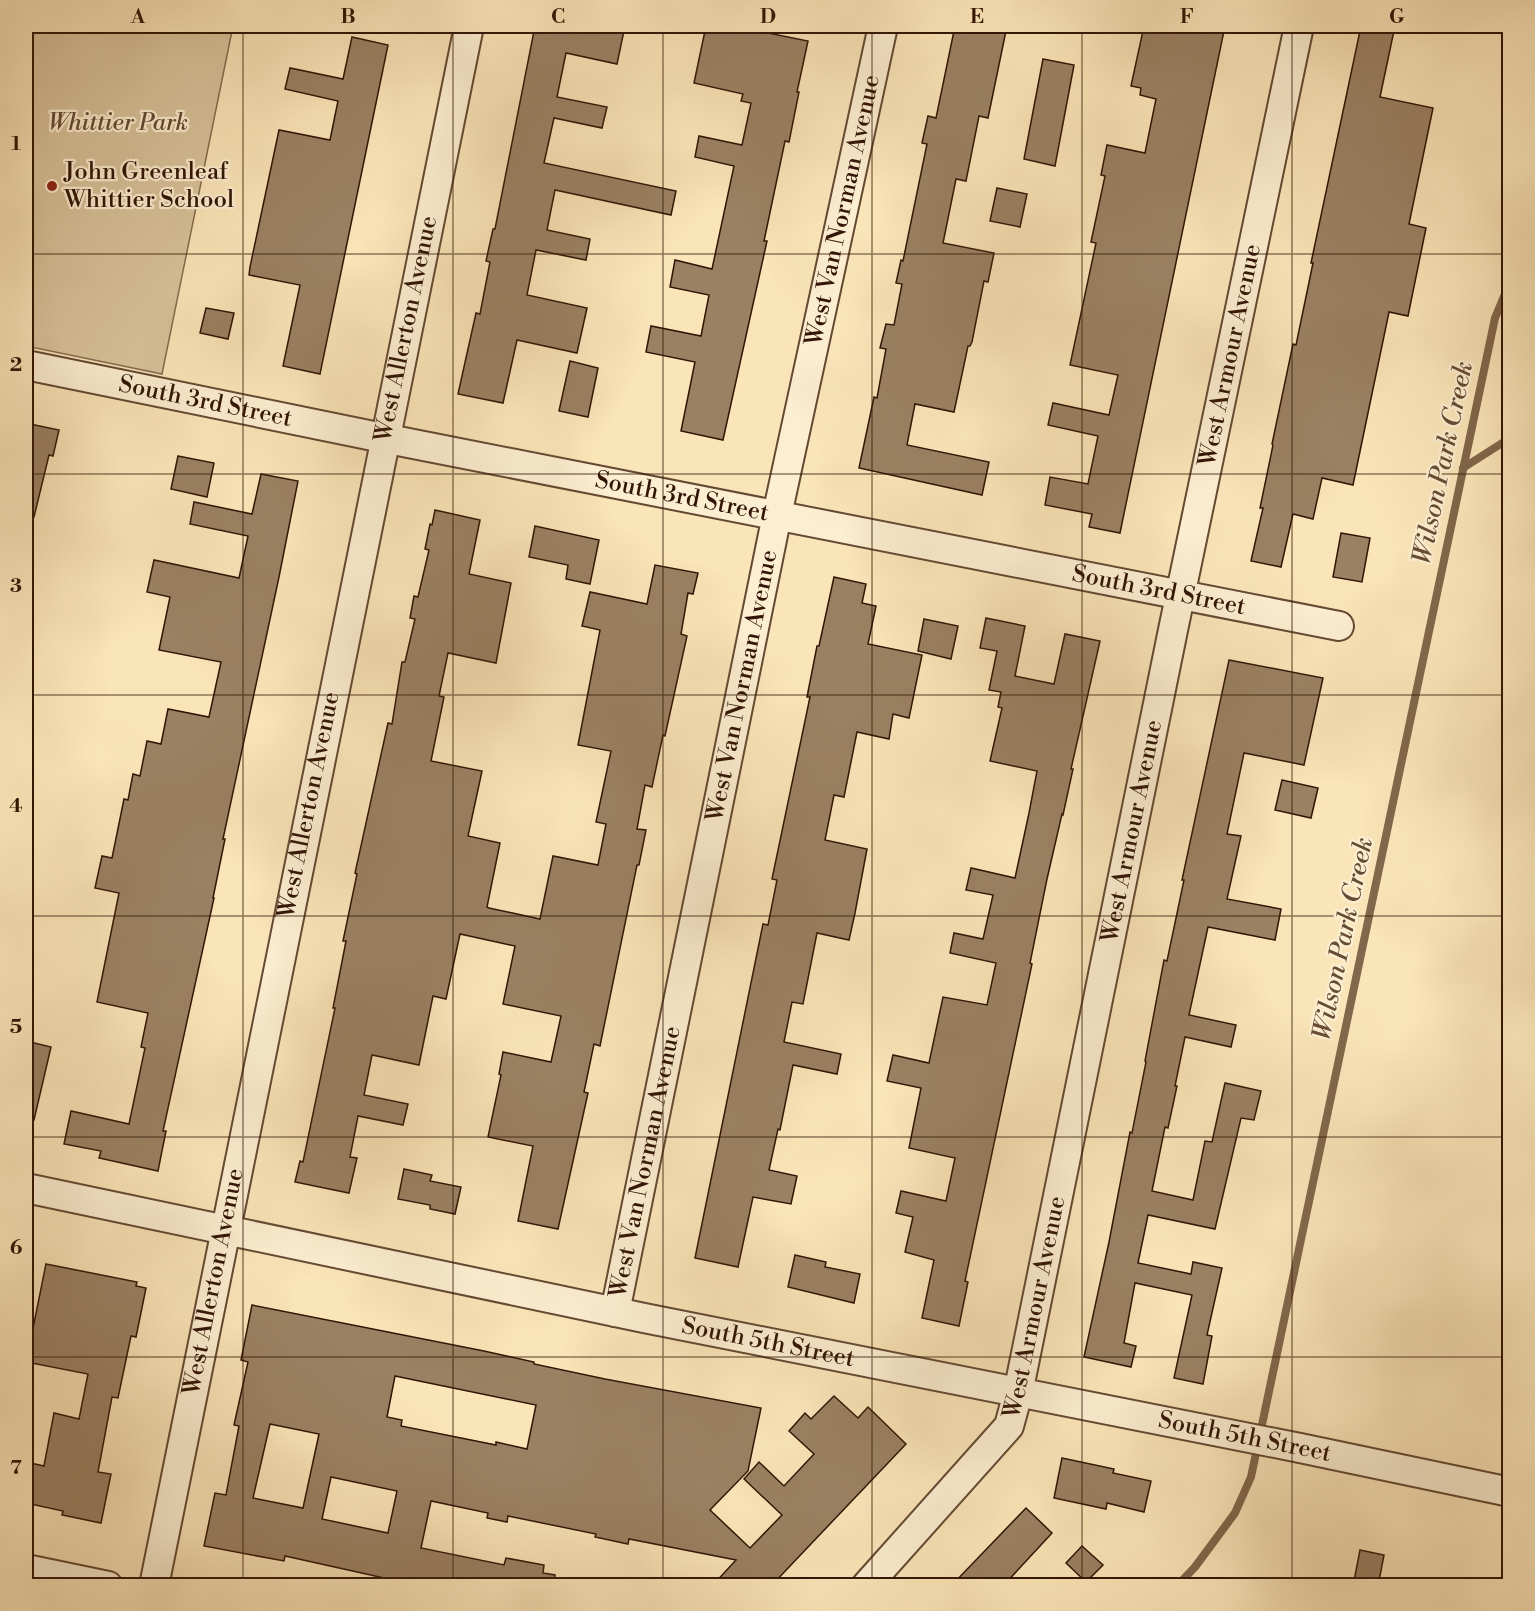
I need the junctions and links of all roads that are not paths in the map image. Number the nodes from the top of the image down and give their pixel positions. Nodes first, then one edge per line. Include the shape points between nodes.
1 (469, 26) edge
2 (883, 26) edge
3 (1299, 26) edge
4 (26, 365) edge
5 (383, 438) junction
6 (777, 515) junction
7 (1180, 594) junction
8 (1339, 626) dead end
9 (26, 1188) edge
10 (223, 1230) junction
11 (615, 1312) junction
12 (1018, 1393) junction
13 (1509, 1492) edge
14 (26, 1569) edge
15 (108, 1586) edge
16 (154, 1586) edge
17 (866, 1586) edge

1 - 5 street, West Allerton Avenue
2 - 6 street, West Van Norman Avenue
3 - 7 street, West Armour Avenue
4 - 5 street, South 3rd Street
5 - 6 street, South 3rd Street
5 - 10 street, West Allerton Avenue
6 - 7 street, South 3rd Street
6 - 11 street, West Van Norman Avenue
7 - 8 street, South 3rd Street
7 - 12 street, West Armour Avenue
9 - 10 street, South 5th Street
10 - 11 street, South 5th Street
10 - 16 street, West Allerton Avenue
11 - 12 street, South 5th Street
12 - 13 street, South 5th Street
12 - 17 street, West Armour Avenue via 1009,1426
14 - 15 street

